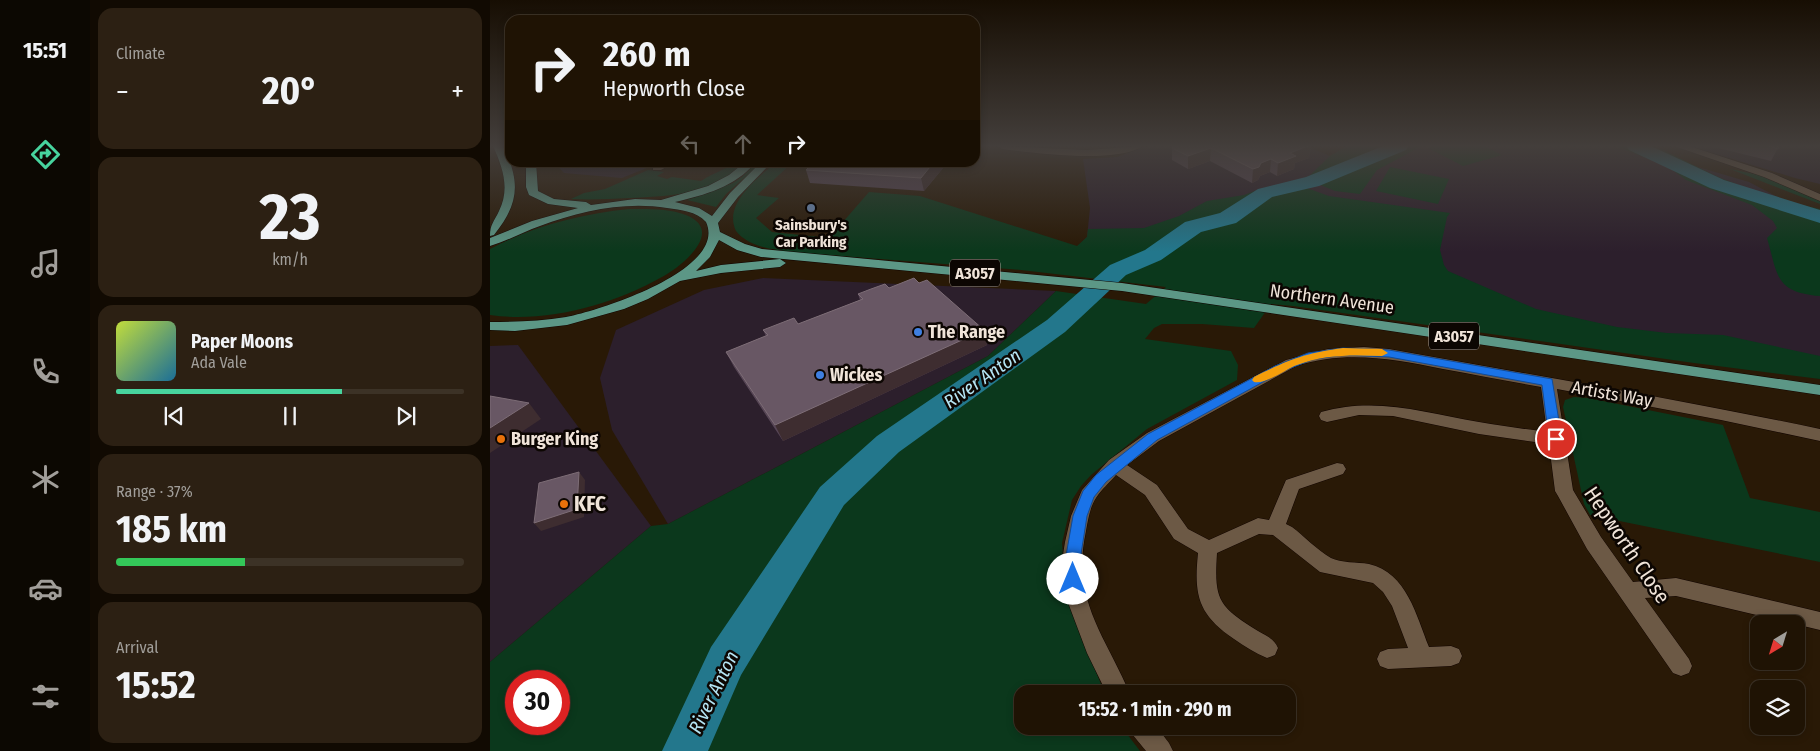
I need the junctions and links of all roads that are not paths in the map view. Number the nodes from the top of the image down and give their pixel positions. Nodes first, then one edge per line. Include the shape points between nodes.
1 (509, 181) edge
2 (531, 181) edge
3 (728, 181) edge
4 (748, 181) edge
5 (1781, 181) edge
6 (1820, 198) edge
7 (657, 203) junction
8 (610, 205) junction
9 (714, 229) junction
10 (490, 233) edge
11 (490, 242) edge
12 (869, 265) junction
13 (673, 280) junction
14 (490, 326) edge
15 (1548, 382) junction
16 (1820, 389) edge
17 (1327, 416) dead end
18 (1820, 435) edge
19 (1556, 439) junction
20 (1115, 465) junction
21 (1337, 469) dead end
22 (1276, 528) junction
23 (1208, 549) junction
24 (1629, 591) junction
25 (1820, 621) edge
26 (1267, 648) dead end
27 (1451, 656) dead end
28 (1422, 657) junction
29 (1388, 659) dead end
30 (1681, 666) dead end
31 (1114, 685) edge
32 (1148, 735) edge
33 (1161, 751) edge

1 - 10 main road via 510,201 502,220
2 - 8 main road via 533,193 540,197 560,203
3 - 7 main road, A3057 via 695,194
4 - 9 main road, A3057 via 734,195
5 - 6 street
7 - 8 main road, A3057
7 - 9 main road, A3057 via 698,211 709,218
8 - 11 main road, A3057 via 544,221
9 - 12 main road, Northern Avenue / A3057 via 741,247 762,254
9 - 13 main road, A3057 via 711,247 703,257
12 - 13 main road, Northern Avenue / A3057 via 769,263 721,268
12 - 16 main road, Northern Avenue / A3057 via 1122,287
13 - 14 main road, A3057 via 616,306 587,315 531,325
15 - 18 street, Artists Way
15 - 19 street, Hepworth Close
15 - 20 street, Artists Way via 1389,354 1343,351 1312,356 1279,368 1161,432
17 - 19 street via 1359,410 1393,411
19 - 24 street, Hepworth Close via 1564,491 1594,544
20 - 23 street via 1152,490 1181,534
20 - 31 street, Artists Way via 1088,495 1080,516 1071,567 1074,592
21 - 22 street via 1292,485
22 - 23 street via 1258,526
22 - 28 street via 1327,566 1380,576 1401,601
23 - 26 street via 1207,589 1211,604 1219,614
24 - 25 street via 1676,587
24 - 30 street, Hepworth Close
27 - 28 street
28 - 29 street
32 - 33 street

